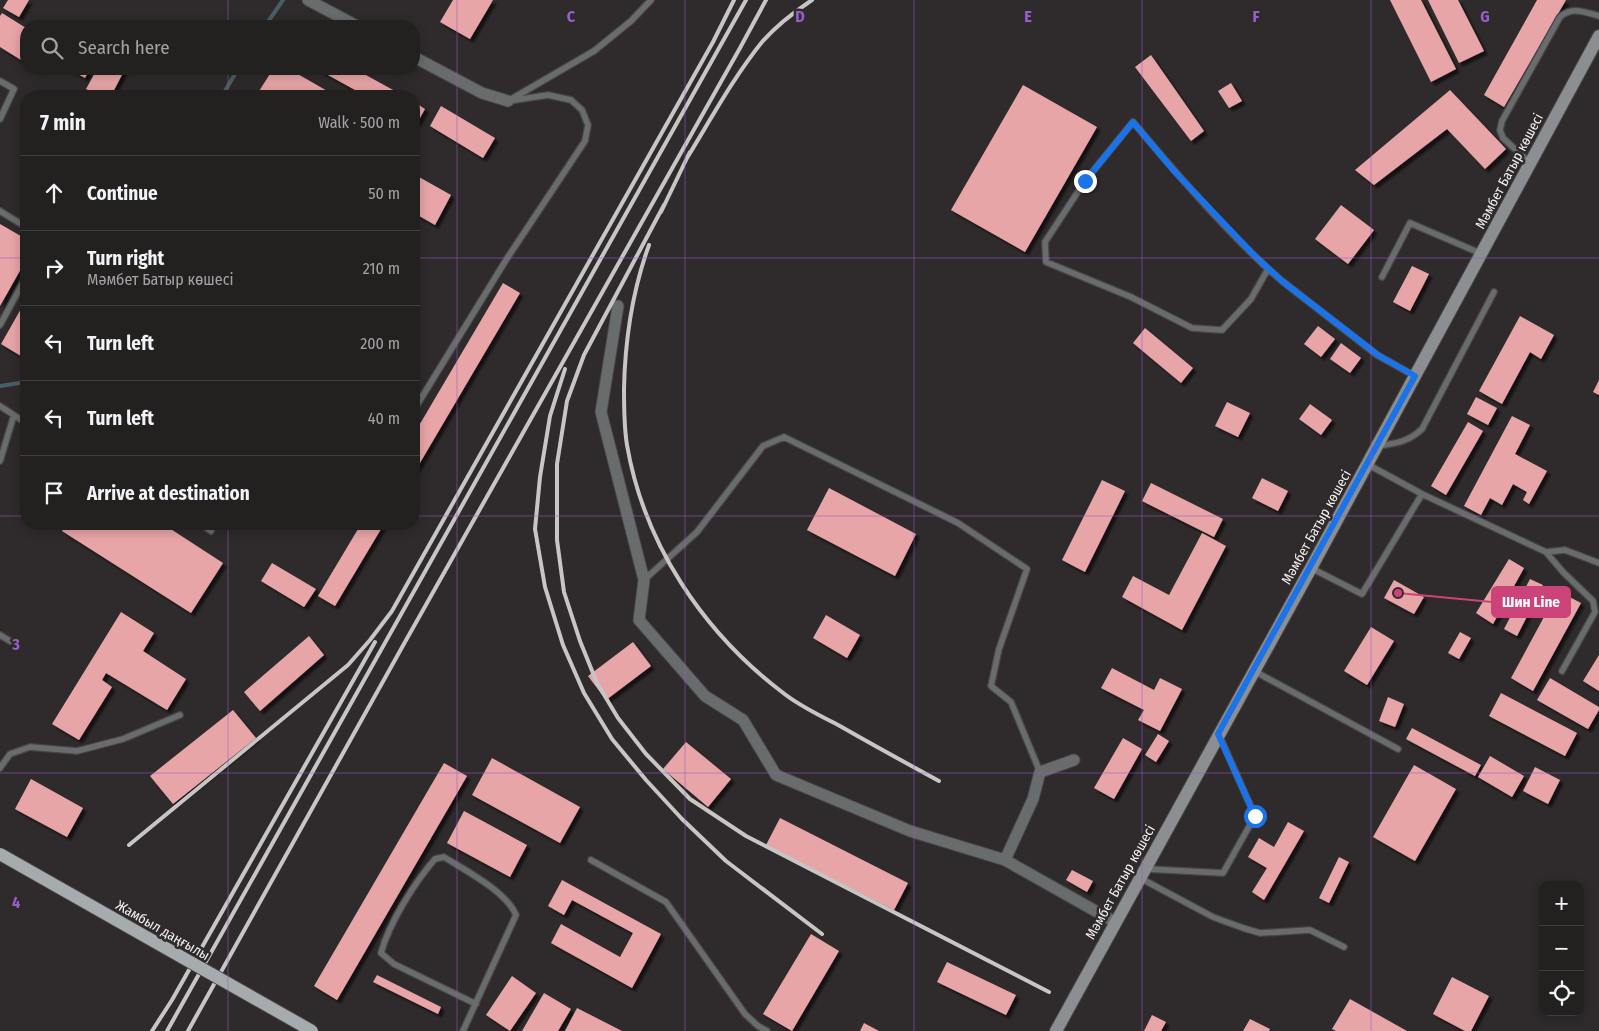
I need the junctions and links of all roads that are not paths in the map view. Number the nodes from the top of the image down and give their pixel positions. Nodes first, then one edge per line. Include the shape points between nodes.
1 (308, 0) edge
2 (651, 0) edge
3 (1599, 16) edge
4 (346, 20) edge
5 (1599, 36) edge
6 (420, 59) edge
7 (0, 81) edge
8 (508, 101) junction
9 (0, 118) edge
10 (1530, 163) junction
11 (0, 211) edge
12 (20, 223) edge
13 (1482, 254) junction
14 (1268, 268) junction
15 (1382, 277) dead end
16 (20, 288) edge
17 (1494, 292) dead end
18 (618, 306) dead end
19 (0, 324) edge
20 (1415, 376) junction
21 (420, 400) edge
22 (0, 406) edge
23 (14, 415) junction
24 (20, 419) edge
25 (1377, 447) junction
26 (0, 461) edge
27 (1367, 464) junction
28 (1422, 494) junction
29 (1546, 552) junction
30 (1599, 563) edge
31 (1311, 568) junction
32 (644, 580) junction
33 (0, 635) edge
34 (10, 641) dead end
35 (1254, 671) junction
36 (1562, 671) dead end
37 (180, 715) dead end
38 (1218, 734) junction
39 (1398, 749) dead end
40 (1074, 760) dead end
41 (0, 768) edge
42 (1040, 772) junction
43 (0, 854) edge
44 (591, 860) dead end
45 (1005, 860) junction
46 (1142, 873) junction
47 (1115, 922) junction
48 (1344, 947) dead end
49 (476, 1004) junction
50 (312, 1031) edge
51 (463, 1031) edge
52 (767, 1031) edge
53 (1056, 1031) edge

1 - 4 street
2 - 8 lane via 594,51
3 - 10 lane via 1567,11 1560,17 1502,121 1500,130 1504,138
5 - 10 main road, Мәмбет Батыр көшесі
6 - 8 street via 482,93
7 - 9 lane via 14,89
8 - 21 lane via 548,95 572,100 582,110 588,125 586,141 506,260
10 - 13 main road, Мәмбет Батыр көшесі
11 - 12 lane
13 - 15 lane via 1410,223
13 - 20 main road, Мәмбет Батыр көшесі
14 - 14 lane via 1251,299 1222,330 1192,328 1131,297 1046,262 1045,242 1085,181 1133,122 1175,172
14 - 20 lane via 1378,355
16 - 19 lane
17 - 25 lane via 1422,429 1401,442
18 - 32 street via 600,412
20 - 25 main road, Мәмбет Батыр көшесі
22 - 23 lane
23 - 24 lane
23 - 26 lane
25 - 27 main road, Мәмбет Батыр көшесі
27 - 28 lane
27 - 31 main road, Мәмбет Батыр көшесі
28 - 29 lane
28 - 31 lane via 1362,594
29 - 30 lane via 1566,550
29 - 36 lane via 1593,601 1595,612
31 - 35 main road, Мәмбет Батыр көшесі
32 - 42 lane via 697,532 763,446 784,437 823,455 958,523 1026,569 998,649 991,686 1011,702
32 - 45 street via 639,620 705,696 743,720 776,775 910,831
33 - 34 lane
35 - 38 main road, Мәмбет Батыр көшесі
35 - 39 lane
37 - 41 lane via 123,739 77,751 30,747 10,754
38 - 46 main road, Мәмбет Батыр көшесі
38 - 46 lane via 1255,816 1223,873
40 - 42 street
42 - 45 street via 1033,799
43 - 50 main road, Жамбыл даңғылы, bridge
44 - 52 lane via 666,902 745,1014
45 - 47 street
46 - 47 main road, Мәмбет Батыр көшесі
46 - 48 lane via 1213,917 1243,928 1260,933 1310,930
47 - 53 main road, Мәмбет Батыр көшесі
49 - 49 lane via 516,915 512,906 492,888 444,857 435,858 408,896 381,953 394,964
49 - 51 lane

